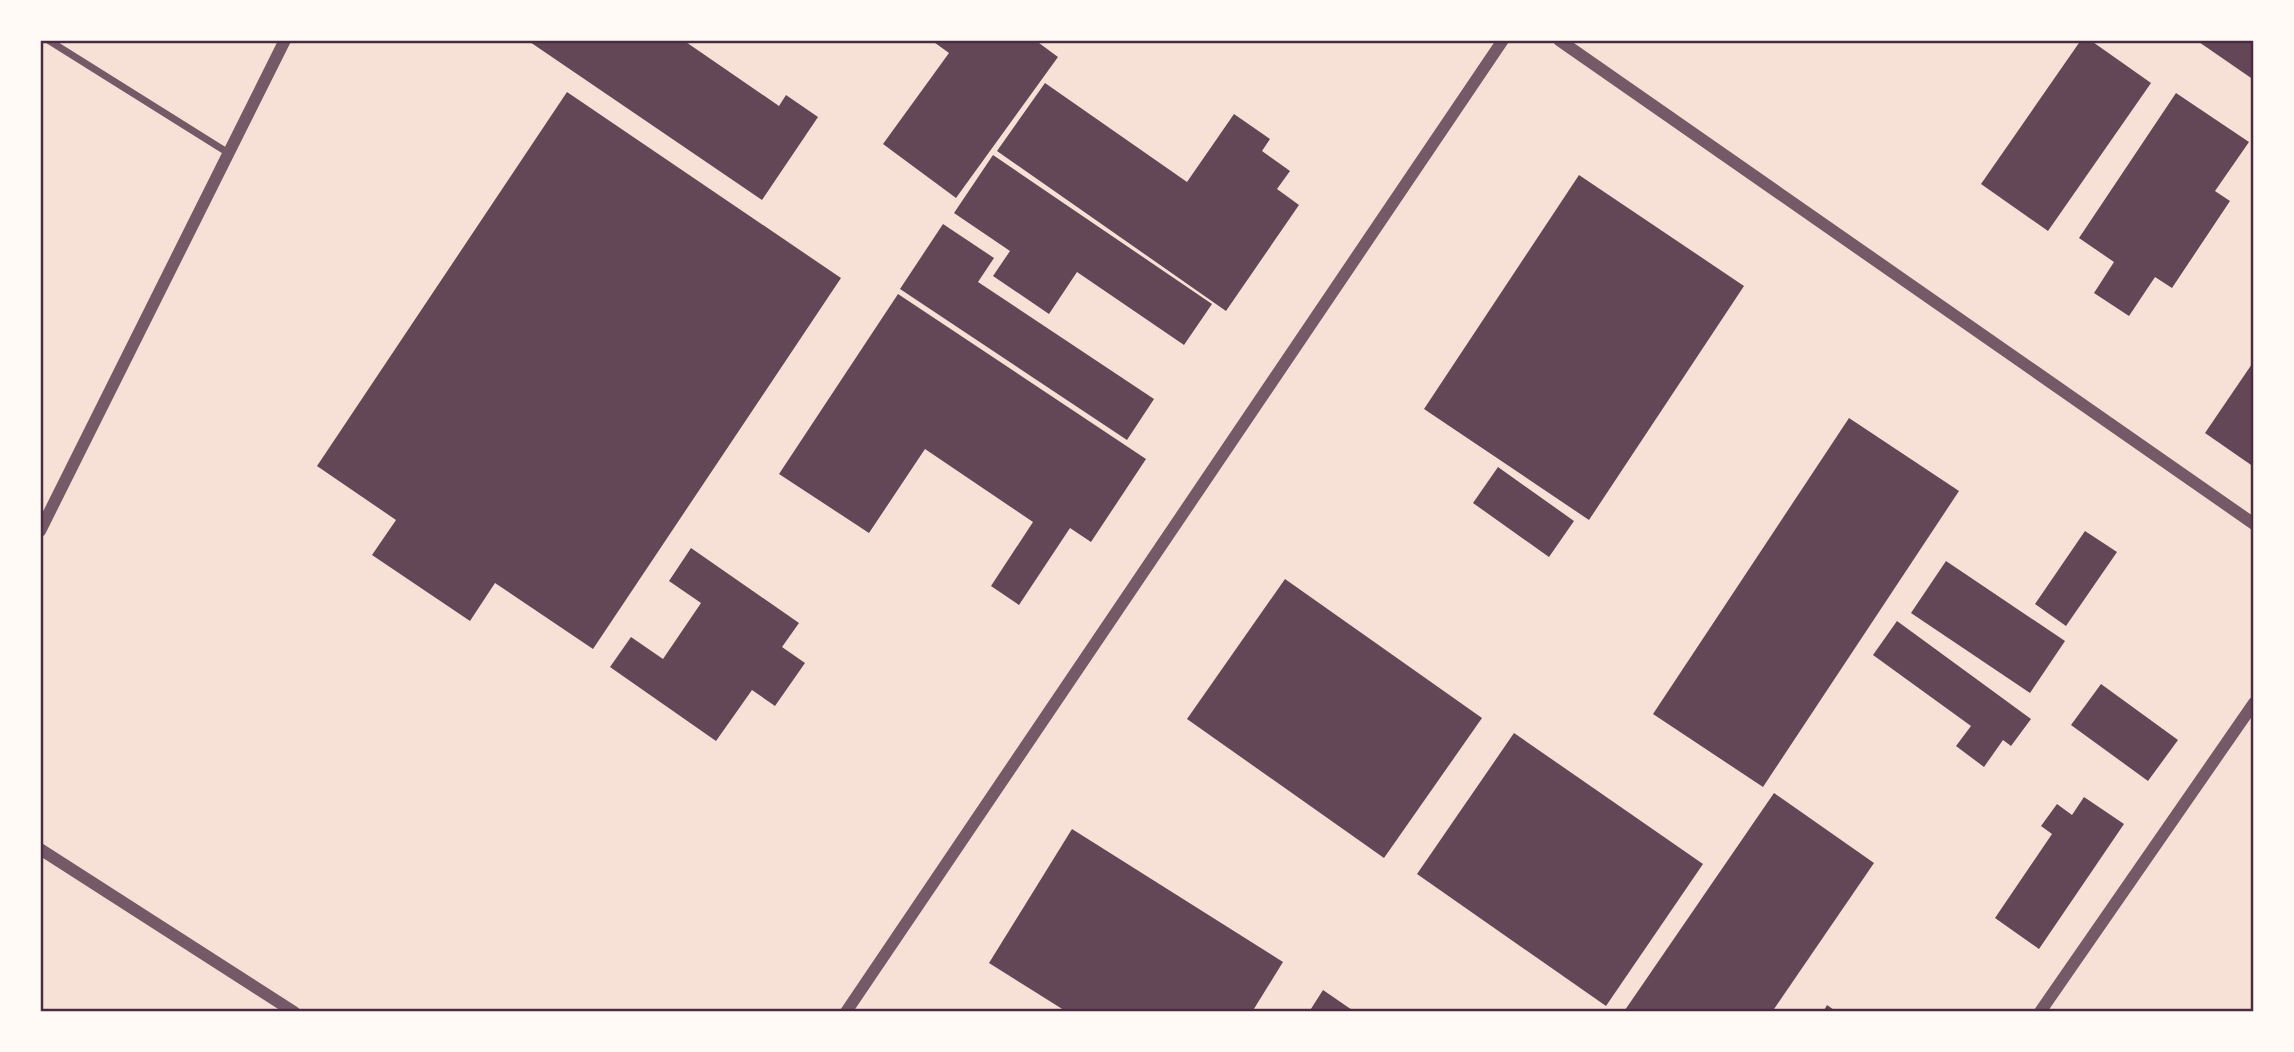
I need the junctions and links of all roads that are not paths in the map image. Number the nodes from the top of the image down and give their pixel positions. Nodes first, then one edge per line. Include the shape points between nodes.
1 (48, 40) edge
2 (285, 40) edge
3 (1503, 40) edge
4 (1559, 40) edge
5 (230, 154) junction
6 (2254, 524) edge
7 (40, 531) edge
8 (2254, 703) edge
9 (40, 849) edge
10 (294, 1012) edge
11 (846, 1012) edge
12 (2040, 1012) edge

1 - 5 street
2 - 5 street
3 - 11 street
4 - 6 street
5 - 7 street
8 - 12 street
9 - 10 street

